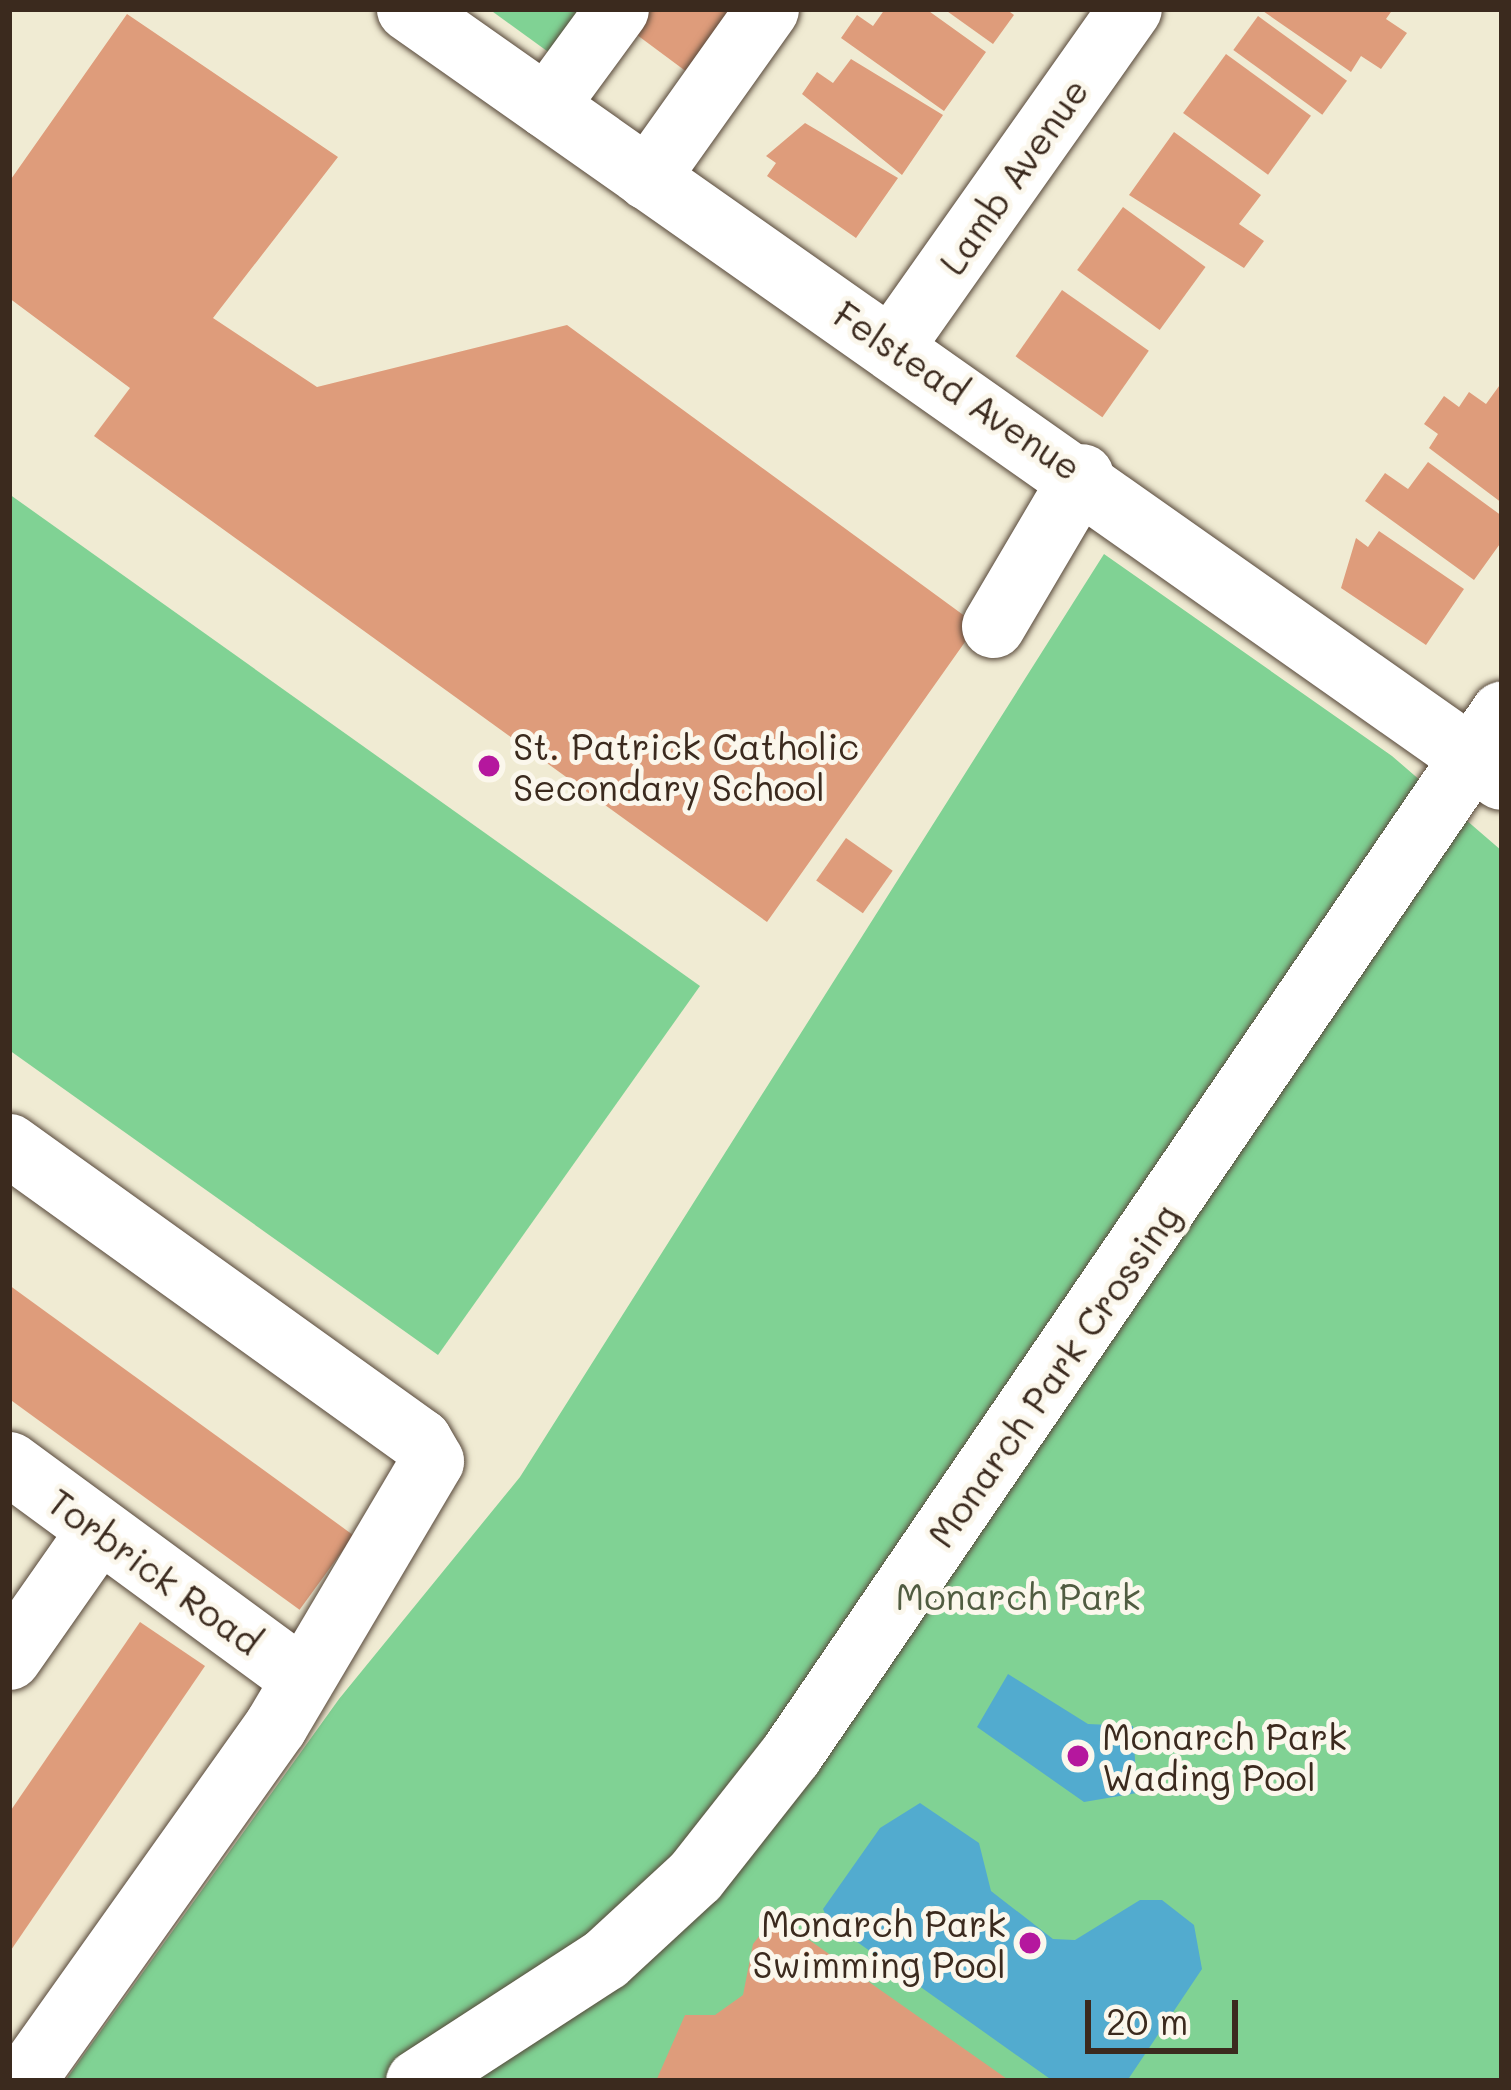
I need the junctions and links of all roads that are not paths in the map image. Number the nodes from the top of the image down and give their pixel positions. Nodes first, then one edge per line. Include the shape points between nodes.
1 (409, 9) edge
2 (617, 9) edge
3 (767, 9) edge
4 (1130, 9) edge
5 (546, 106) junction
6 (647, 178) junction
7 (894, 343) junction
8 (1082, 475) junction
9 (993, 626) dead end
10 (1491, 749) edge
11 (9, 1145) edge
12 (9, 1463) edge
13 (98, 1532) junction
14 (9, 1658) edge
15 (302, 1678) junction
16 (23, 2081) edge
17 (417, 2081) edge

1 - 5 street, Felstead Avenue
2 - 5 street
3 - 6 street
4 - 7 street, Lamb Avenue
5 - 6 street, Felstead Avenue
6 - 7 street, Felstead Avenue
7 - 8 street, Felstead Avenue
8 - 9 street
8 - 10 street, Felstead Avenue
10 - 17 street, Monarch Park Crossing via 695,1876 605,1959
11 - 15 street via 420,1440 432,1461 427,1486
12 - 13 street, Torbrick Road
13 - 14 street
13 - 15 street, Torbrick Road
15 - 16 street

